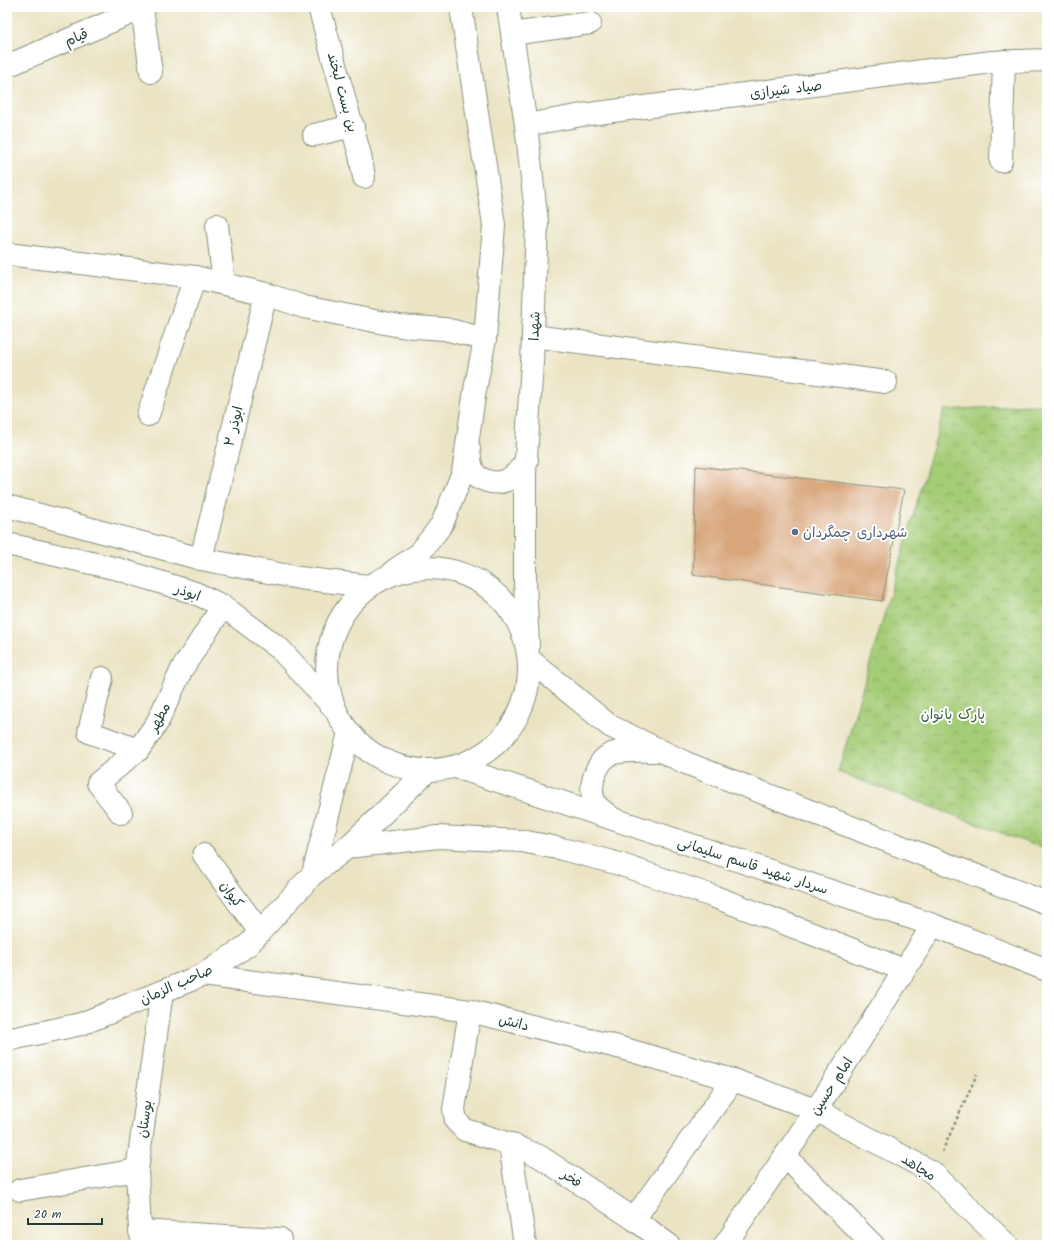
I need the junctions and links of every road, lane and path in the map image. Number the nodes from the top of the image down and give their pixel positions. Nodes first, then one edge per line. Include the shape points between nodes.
1 (320, 7) edge
2 (461, 7) edge
3 (508, 7) edge
4 (144, 8) edge
5 (590, 23) dead end
6 (512, 34) junction
7 (1047, 60) edge
8 (1004, 61) junction
9 (7, 66) edge
10 (151, 72) dead end
11 (526, 125) junction
12 (352, 126) junction
13 (314, 135) dead end
14 (1002, 161) dead end
15 (364, 177) dead end
16 (217, 225) dead end
17 (7, 254) edge
18 (195, 277) junction
19 (224, 284) junction
20 (266, 294) junction
21 (533, 336) junction
22 (485, 339) junction
23 (886, 382) dead end
24 (148, 415) dead end
25 (467, 442) junction
26 (527, 460) junction
27 (7, 506) edge
28 (127, 539) junction
29 (7, 544) edge
30 (201, 559) junction
31 (118, 569) junction
32 (376, 583) junction
33 (224, 606) junction
34 (529, 653) junction
35 (102, 678) dead end
36 (334, 707) junction
37 (349, 733) junction
38 (138, 750) junction
39 (661, 751) junction
40 (456, 767) junction
41 (426, 771) junction
42 (121, 813) dead end
43 (612, 818) junction
44 (348, 847) junction
45 (204, 855) dead end
46 (313, 874) junction
47 (1047, 903) edge
48 (933, 925) junction
49 (260, 932) junction
50 (904, 970) junction
51 (1047, 970) edge
52 (203, 975) junction
53 (162, 992) junction
54 (470, 1011) junction
55 (7, 1040) edge
56 (977, 1074) dead end
57 (733, 1080) junction
58 (816, 1110) junction
59 (510, 1144) junction
60 (785, 1156) junction
61 (137, 1170) junction
62 (932, 1172) junction
63 (20, 1190) dead end
64 (634, 1219) junction
65 (142, 1238) edge
66 (280, 1240) dead end
67 (525, 1245) edge
68 (669, 1245) edge
69 (725, 1245) edge
70 (873, 1245) edge
71 (1007, 1245) edge

1 - 12 main road, بن بست لبخند
2 - 22 main road via 494,225
3 - 6 main road, شهدا
4 - 9 main road, قیام
4 - 10 main road
5 - 6 main road
6 - 11 main road, شهدا
7 - 8 main road, صیاد شیرازی
8 - 11 main road, صیاد شیرازی via 590,114
8 - 14 main road
11 - 21 main road, شهدا via 536,222
12 - 13 main road
12 - 15 main road, بن بست لبخند
16 - 19 main road
17 - 18 main road
18 - 19 main road
18 - 24 main road
19 - 20 main road
20 - 22 main road via 311,308 400,326 445,329
20 - 30 main road, ابوذر ۲
21 - 23 main road
21 - 26 main road, شهدا
22 - 25 main road
25 - 26 main road via 474,472 479,478 492,482 506,482
25 - 32 main road via 463,472 442,524 419,554
26 - 34 main road, شهدا via 525,581
27 - 28 main road
28 - 30 main road
28 - 31 main road
29 - 31 main road, ابوذر
30 - 32 main road via 299,578
31 - 33 main road, ابوذر via 195,593
32 - 34 main road via 411,569 442,569 472,577 497,594 516,618
32 - 36 main road via 349,605 335,628 327,654 327,681
33 - 36 main road, ابوذر via 280,649
33 - 38 main road, مطهر via 182,669 157,723
34 - 39 main road via 610,726
34 - 40 main road, شهدا via 529,688 520,715 504,738 482,756
35 - 38 main road via 89,732
36 - 37 main road
37 - 41 main road via 370,753 390,763
37 - 46 main road
38 - 42 main road, مطهر via 98,783
39 - 43 main road via 624,750 609,755 598,768 593,780 592,794 597,806
39 - 47 main road via 686,763
40 - 41 main road
40 - 43 main road, سردار شهید قاسم سلیمانی
41 - 44 main road, صاحب الزمان
43 - 48 main road, سردار شهید قاسم سلیمانی
44 - 46 main road, صاحب الزمان
44 - 50 main road via 438,837 522,841 562,849 616,863 715,897
45 - 49 main road, کیوان
46 - 49 main road, صاحب الزمان
48 - 50 main road, امام حسین
48 - 51 main road, سردار شهید قاسم سلیمانی
49 - 52 main road, صاحب الزمان via 248,945
50 - 58 main road, امام حسین
52 - 53 main road, صاحب الزمان
52 - 54 main road, دانش
53 - 55 main road, صاحب الزمان via 81,1024
53 - 61 main road, بوستان
54 - 57 main road, دانش via 618,1047
54 - 59 main road, فخر via 454,1109 456,1121 465,1130
56 - 62 path
57 - 58 main road, دانش
57 - 64 main road
58 - 60 main road, امام حسین
58 - 62 main road, مجاهد
59 - 64 main road, فخر via 539,1156
59 - 67 main road
60 - 69 main road, امام حسین
60 - 70 main road
61 - 63 main road
61 - 65 main road, بوستان
62 - 71 main road, مجاهد
64 - 68 main road, فخر
65 - 66 main road

